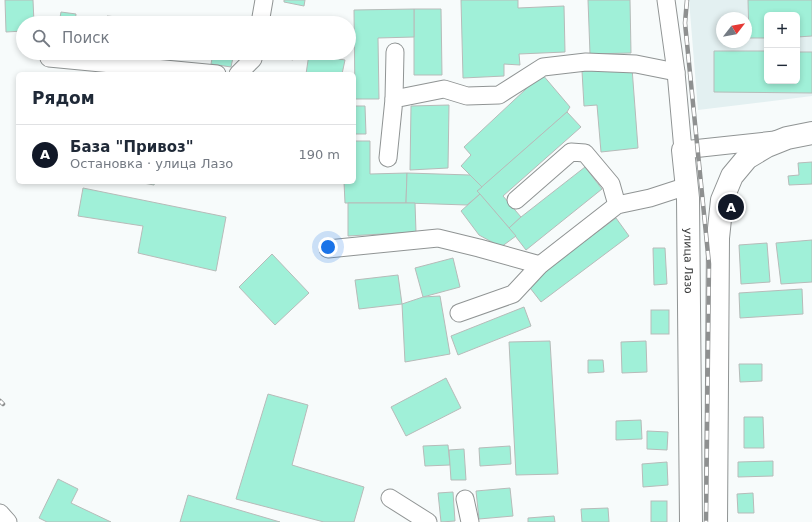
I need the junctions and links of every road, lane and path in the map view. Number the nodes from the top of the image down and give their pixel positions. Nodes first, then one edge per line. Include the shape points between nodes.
1 (264, 0) edge
2 (666, 0) edge
3 (261, 16) edge
4 (395, 52) dead end
5 (70, 60) edge
6 (252, 60) edge
7 (196, 72) edge
8 (240, 72) edge
9 (676, 72) junction
10 (394, 99) junction
11 (812, 133) edge
12 (787, 138) junction
13 (684, 150) junction
14 (388, 158) dead end
15 (687, 186) junction
16 (516, 200) dead end
17 (617, 205) junction
18 (328, 249) dead end
19 (540, 265) junction
20 (459, 313) dead end
21 (390, 498) dead end
22 (465, 500) dead end
23 (0, 513) edge
24 (8, 522) edge
25 (428, 522) edge
26 (470, 522) edge
27 (691, 522) edge
28 (716, 522) edge

1 - 3 street
2 - 9 street, улица Лазо
4 - 10 street
5 - 7 street
6 - 8 street
9 - 10 street via 636,64 586,62 543,67 499,95 467,96 444,89
9 - 13 street, улица Лазо
10 - 14 street
11 - 12 main road
12 - 13 street
12 - 28 main road via 747,158 732,176 722,200 718,238
13 - 15 main road, улица Лазо
15 - 17 street
15 - 27 main road, улица Лазо
16 - 17 street via 571,152 585,153 611,184
17 - 19 street
18 - 19 street via 438,238
19 - 20 street via 513,294
21 - 25 street
22 - 26 street
23 - 24 street

